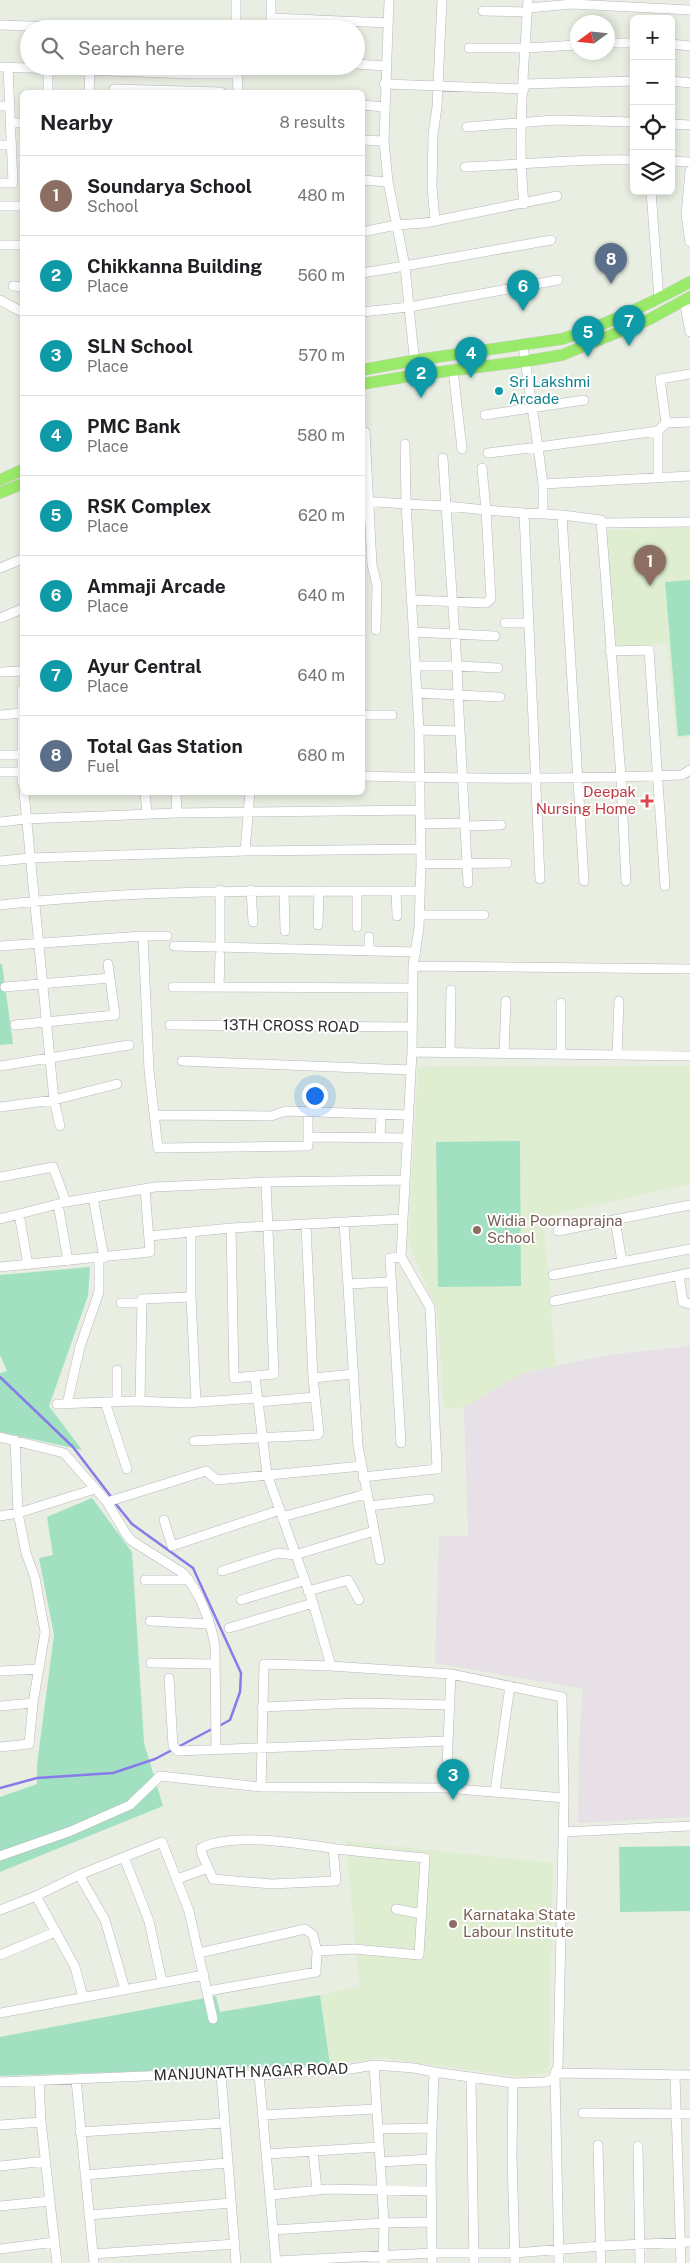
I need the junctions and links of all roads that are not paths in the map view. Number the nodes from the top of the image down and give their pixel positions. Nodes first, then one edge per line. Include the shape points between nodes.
1 (236, 0) edge
2 (271, 0) edge
3 (389, 0) edge
4 (442, 0) edge
5 (528, 6) edge
6 (690, 10) edge
7 (483, 11) dead end
8 (271, 18) joint
9 (236, 20) edge
10 (318, 20) edge
11 (365, 22) edge
12 (388, 23) junction
13 (0, 25) edge
14 (20, 26) edge
15 (615, 43) edge
16 (630, 43) edge
17 (675, 44) edge
18 (570, 45) edge
19 (690, 46) edge
20 (469, 48) dead end
21 (526, 48) junction
22 (365, 65) edge
23 (386, 66) junction
24 (4, 67) edge
25 (20, 68) edge
26 (48, 75) edge
27 (90, 75) edge
28 (114, 75) edge
29 (237, 75) edge
30 (630, 81) edge
31 (675, 81) edge
32 (690, 83) edge
33 (384, 84) junction
34 (436, 85) junction
35 (524, 87) junction
36 (48, 90) edge
37 (89, 90) edge
38 (114, 90) edge
39 (238, 90) edge
40 (365, 105) edge
41 (0, 106) edge
42 (10, 106) junction
43 (384, 108) junction
44 (11, 122) junction
45 (630, 122) edge
46 (20, 123) edge
47 (521, 124) junction
48 (675, 124) edge
49 (690, 125) edge
50 (468, 127) dead end
51 (365, 140) edge
52 (384, 141) junction
53 (0, 145) edge
54 (12, 145) junction
55 (630, 160) edge
56 (675, 161) edge
57 (690, 162) edge
58 (18, 164) edge
59 (520, 165) junction
60 (465, 167) dead end
61 (690, 171) edge
62 (365, 180) edge
63 (388, 182) junction
64 (0, 183) edge
65 (651, 195) edge
66 (557, 196) dead end
67 (524, 204) junction
68 (0, 206) edge
69 (20, 206) edge
70 (435, 221) junction
71 (396, 225) junction
72 (365, 231) edge
73 (551, 240) dead end
74 (690, 242) edge
75 (0, 245) edge
76 (20, 245) edge
77 (405, 266) junction
78 (365, 273) edge
79 (558, 280) dead end
80 (690, 282) edge
81 (687, 298) edge
82 (659, 299) junction
83 (0, 300) edge
84 (409, 307) junction
85 (20, 311) edge
86 (365, 312) edge
87 (690, 332) edge
88 (523, 346) junction
89 (416, 360) junction
90 (527, 361) junction
91 (365, 369) edge
92 (453, 370) junction
93 (416, 374) junction
94 (690, 374) edge
95 (365, 383) edge
96 (584, 400) dead end
97 (533, 407) junction
98 (485, 414) dead end
99 (690, 422) edge
100 (666, 423) junction
101 (658, 431) junction
102 (405, 444) dead end
103 (538, 447) junction
104 (462, 449) dead end
105 (488, 453) dead end
106 (443, 458) dead end
107 (482, 468) dead end
108 (20, 471) edge
109 (658, 476) junction
110 (690, 476) edge
111 (0, 480) edge
112 (543, 484) junction
113 (20, 485) edge
114 (0, 493) edge
115 (365, 502) edge
116 (406, 504) junction
117 (446, 506) junction
118 (486, 510) junction
119 (524, 513) junction
120 (543, 514) junction
121 (562, 515) junction
122 (690, 522) edge
123 (601, 523) junction
124 (20, 561) edge
125 (0, 568) edge
126 (412, 600) junction
127 (453, 602) junction
128 (20, 610) edge
129 (0, 618) edge
130 (505, 623) dead end
131 (528, 623) junction
132 (376, 630) dead end
133 (414, 632) junction
134 (455, 634) junction
135 (495, 636) dead end
136 (610, 651) junction
137 (416, 666) junction
138 (457, 666) junction
139 (498, 668) dead end
140 (0, 672) edge
141 (20, 672) edge
142 (417, 693) junction
143 (458, 695) junction
144 (500, 697) dead end
145 (20, 713) edge
146 (0, 715) edge
147 (365, 715) edge
148 (392, 715) dead end
149 (418, 730) junction
150 (460, 731) junction
151 (20, 752) edge
152 (0, 755) edge
153 (0, 772) edge
154 (687, 775) edge
155 (20, 776) edge
156 (365, 776) edge
157 (656, 776) junction
158 (578, 777) junction
159 (621, 777) junction
160 (420, 778) junction
161 (463, 778) junction
162 (535, 778) junction
163 (24, 795) edge
164 (145, 795) edge
165 (176, 795) edge
166 (250, 795) edge
167 (420, 810) junction
168 (248, 812) junction
169 (177, 813) junction
170 (147, 814) junction
171 (26, 819) junction
172 (0, 822) edge
173 (420, 824) junction
174 (465, 825) junction
175 (501, 825) dead end
176 (420, 849) junction
177 (246, 851) junction
178 (30, 858) junction
179 (0, 861) edge
180 (507, 863) dead end
181 (421, 864) junction
182 (467, 864) junction
183 (540, 879) dead end
184 (626, 881) dead end
185 (584, 882) dead end
186 (468, 883) dead end
187 (665, 886) dead end
188 (220, 890) junction
189 (251, 890) junction
190 (284, 890) junction
191 (318, 891) junction
192 (357, 891) junction
193 (396, 891) junction
194 (420, 891) junction
195 (34, 901) junction
196 (0, 906) edge
197 (484, 915) dead end
198 (397, 916) dead end
199 (419, 916) junction
200 (253, 922) dead end
201 (318, 925) dead end
202 (358, 927) dead end
203 (285, 931) dead end
204 (143, 936) junction
205 (167, 936) dead end
206 (369, 937) dead end
207 (39, 943) junction
208 (0, 946) edge
209 (174, 946) dead end
210 (220, 951) junction
211 (369, 951) junction
212 (416, 952) junction
213 (108, 964) dead end
214 (413, 966) junction
215 (690, 969) edge
216 (110, 978) junction
217 (43, 984) junction
218 (5, 987) dead end
219 (173, 987) dead end
220 (219, 987) junction
221 (413, 988) junction
222 (451, 990) dead end
223 (506, 1001) dead end
224 (619, 1001) dead end
225 (561, 1003) dead end
226 (46, 1022) junction
227 (170, 1025) dead end
228 (15, 1026) dead end
229 (412, 1028) junction
230 (128, 1045) dead end
231 (412, 1052) junction
232 (450, 1053) junction
233 (504, 1054) junction
234 (561, 1054) junction
235 (617, 1055) junction
236 (690, 1056) edge
237 (50, 1059) junction
238 (182, 1061) dead end
239 (0, 1066) edge
240 (411, 1070) junction
241 (117, 1084) dead end
242 (54, 1100) junction
243 (0, 1107) edge
244 (308, 1112) junction
245 (381, 1114) junction
246 (408, 1114) junction
247 (155, 1115) junction
248 (60, 1126) dead end
249 (308, 1137) junction
250 (380, 1138) junction
251 (407, 1138) junction
252 (0, 1177) edge
253 (404, 1180) junction
254 (266, 1182) junction
255 (145, 1189) junction
256 (93, 1197) junction
257 (62, 1203) junction
258 (690, 1206) edge
259 (19, 1214) junction
260 (0, 1219) edge
261 (402, 1219) junction
262 (615, 1220) junction
263 (344, 1223) junction
264 (306, 1225) junction
265 (269, 1227) junction
266 (230, 1228) junction
267 (558, 1231) dead end
268 (191, 1232) junction
269 (150, 1236) junction
270 (690, 1248) edge
271 (401, 1257) junction
272 (101, 1258) junction
273 (68, 1261) junction
274 (622, 1262) junction
275 (28, 1265) junction
276 (0, 1267) edge
277 (690, 1273) edge
278 (553, 1275) dead end
279 (679, 1276) junction
280 (391, 1282) junction
281 (348, 1284) junction
282 (191, 1297) junction
283 (554, 1301) dead end
284 (121, 1303) dead end
285 (142, 1303) junction
286 (690, 1304) edge
287 (117, 1370) dead end
288 (353, 1374) junction
289 (255, 1377) junction
290 (313, 1378) junction
291 (315, 1398) junction
292 (257, 1400) junction
293 (117, 1401) junction
294 (140, 1401) junction
295 (105, 1402) junction
296 (196, 1402) junction
297 (262, 1437) junction
298 (0, 1438) edge
299 (15, 1440) junction
300 (194, 1441) dead end
301 (400, 1443) dead end
302 (362, 1466) junction
303 (127, 1470) dead end
304 (267, 1474) junction
305 (363, 1477) junction
306 (95, 1488) junction
307 (366, 1494) junction
308 (430, 1499) dead end
309 (107, 1502) junction
310 (369, 1506) junction
311 (18, 1513) junction
312 (281, 1513) junction
313 (0, 1516) edge
314 (164, 1520) dead end
315 (374, 1531) junction
316 (295, 1555) junction
317 (380, 1560) dead end
318 (222, 1571) dead end
319 (145, 1580) dead end
320 (189, 1580) junction
321 (304, 1581) junction
322 (308, 1591) junction
323 (241, 1600) dead end
324 (359, 1600) dead end
325 (313, 1603) junction
326 (150, 1621) dead end
327 (208, 1624) junction
328 (229, 1628) dead end
329 (151, 1664) dead end
330 (215, 1664) junction
331 (332, 1666) junction
332 (39, 1669) junction
333 (0, 1670) edge
334 (451, 1674) junction
335 (169, 1678) dead end
336 (510, 1686) junction
337 (33, 1704) junction
338 (449, 1705) junction
339 (0, 1706) edge
340 (262, 1707) junction
341 (446, 1741) junction
342 (0, 1747) edge
343 (261, 1747) junction
344 (216, 1749) junction
345 (261, 1788) junction
346 (446, 1788) junction
347 (495, 1791) junction
348 (564, 1798) junction
349 (690, 1826) edge
350 (564, 1832) junction
351 (333, 1848) junction
352 (0, 1856) edge
353 (124, 1856) junction
354 (208, 1868) junction
355 (79, 1875) junction
356 (177, 1879) junction
357 (36, 1896) junction
358 (396, 1909) dead end
359 (0, 1910) edge
360 (422, 1914) junction
361 (55, 1932) junction
362 (317, 1951) junction
363 (199, 1954) junction
364 (0, 1955) edge
365 (204, 1975) junction
366 (162, 1982) junction
367 (125, 1989) junction
368 (208, 1991) junction
369 (83, 1998) junction
370 (0, 2013) edge
371 (213, 2019) dead end
372 (374, 2065) junction
373 (434, 2072) junction
374 (555, 2073) junction
375 (221, 2074) junction
376 (259, 2075) junction
377 (690, 2075) edge
378 (675, 2076) junction
379 (471, 2077) junction
380 (76, 2080) junction
381 (0, 2082) edge
382 (39, 2082) junction
383 (513, 2083) junction
384 (376, 2108) junction
385 (583, 2113) dead end
386 (676, 2113) junction
387 (690, 2114) edge
388 (263, 2115) junction
389 (41, 2122) junction
390 (224, 2123) junction
391 (0, 2125) edge
392 (431, 2128) junction
393 (378, 2129) junction
394 (80, 2132) junction
395 (598, 2145) dead end
396 (638, 2146) dead end
397 (379, 2147) junction
398 (313, 2151) junction
399 (267, 2154) junction
400 (430, 2159) junction
401 (46, 2161) junction
402 (380, 2162) junction
403 (227, 2163) junction
404 (0, 2166) edge
405 (85, 2175) junction
406 (382, 2189) junction
407 (317, 2190) junction
408 (431, 2191) junction
409 (271, 2195) junction
410 (50, 2201) junction
411 (231, 2203) junction
412 (0, 2206) edge
413 (89, 2215) junction
414 (431, 2222) junction
415 (384, 2223) junction
416 (273, 2230) junction
417 (55, 2242) junction
418 (680, 2242) junction
419 (690, 2242) edge
420 (235, 2244) junction
421 (639, 2245) junction
422 (601, 2246) junction
423 (0, 2249) edge
424 (558, 2250) junction
425 (433, 2253) junction
426 (474, 2253) junction
427 (515, 2253) junction
428 (93, 2259) edge
429 (383, 2260) edge
430 (276, 2262) edge
431 (57, 2263) edge
432 (236, 2263) edge
433 (432, 2263) edge
434 (474, 2263) edge
435 (515, 2263) edge
436 (558, 2263) edge
437 (601, 2263) edge
438 (640, 2263) edge
439 (681, 2263) edge

1 - 9 street
2 - 8 street
3 - 12 street
4 - 34 street
5 - 6 street via 614,4
5 - 7 street
5 - 21 street
8 - 10 street
11 - 12 street
12 - 23 street
13 - 14 street
15 - 16 street
17 - 19 street
18 - 21 street
20 - 21 street
21 - 35 street
22 - 23 street
23 - 33 street
24 - 25 street
24 - 42 street
26 - 36 street
27 - 37 street
28 - 38 street
29 - 39 street
30 - 35 street
31 - 32 street
33 - 34 street
33 - 43 street
34 - 35 street
34 - 70 street via 432,186
35 - 47 street
40 - 43 street
41 - 42 street
42 - 44 street
43 - 52 street
44 - 46 street
44 - 54 street
45 - 47 street via 554,120
47 - 50 street
47 - 59 street
48 - 49 street
51 - 52 street
52 - 63 street
53 - 54 street
54 - 58 street
55 - 59 street via 581,159
56 - 57 street
58 - 64 street via 13,183
59 - 60 street
59 - 67 street
61 - 74 street via 686,215
62 - 63 street
63 - 71 street
65 - 82 street
66 - 67 street
67 - 70 street
68 - 69 street
70 - 71 street
71 - 72 street
71 - 77 street
73 - 77 street
75 - 76 street
77 - 78 street
77 - 84 street
79 - 84 street
80 - 82 main road
81 - 87 street
81 - 90 main road via 648,320 562,355
82 - 88 main road via 582,333
83 - 85 street
84 - 86 street
84 - 89 street
88 - 89 main road
88 - 90 street
89 - 91 main road
89 - 93 street
90 - 92 main road
90 - 97 street
92 - 93 main road
92 - 104 street
93 - 95 main road
94 - 100 street via 660,379
96 - 97 street
97 - 98 street
97 - 103 street
99 - 100 street
100 - 101 street
101 - 103 street
101 - 109 street
102 - 116 street
103 - 105 street
103 - 112 street
106 - 117 street
107 - 118 street
108 - 111 main road
109 - 110 street
109 - 112 street
112 - 120 street
113 - 114 main road
115 - 116 street
115 - 132 street via 377,585
116 - 117 street
116 - 126 street
117 - 118 street
117 - 127 street
118 - 119 street
118 - 127 street via 491,599 486,603
119 - 120 street
119 - 131 street
120 - 121 street
121 - 123 street via 601,520
121 - 158 street
122 - 123 street
123 - 136 street
124 - 125 street
126 - 127 street
126 - 133 street
127 - 134 street
128 - 129 street
130 - 131 street
131 - 162 street
133 - 134 street
133 - 137 street
134 - 135 street
134 - 138 street
136 - 157 street via 648,650
136 - 159 street
137 - 138 street
137 - 142 street
138 - 139 street
138 - 143 street
140 - 141 street
142 - 143 street
142 - 149 street
143 - 144 street
143 - 150 street
145 - 146 street
147 - 148 street
149 - 150 street
149 - 160 street
150 - 161 street
151 - 152 street
153 - 155 street
154 - 157 street
156 - 160 street
157 - 159 street
157 - 187 street
158 - 159 street
158 - 162 street
158 - 185 street
159 - 184 street
160 - 161 street
160 - 167 street
161 - 162 street
161 - 174 street
162 - 183 street
163 - 171 street
164 - 170 street
165 - 169 street
166 - 168 street
167 - 168 street
167 - 173 street
168 - 169 street
168 - 177 street
169 - 170 street
170 - 171 street
171 - 172 street
171 - 178 street
173 - 174 street
173 - 176 street
174 - 175 street
174 - 182 street
176 - 177 street
176 - 181 street
177 - 178 street
178 - 179 street
178 - 195 street
180 - 182 street
181 - 182 street
181 - 194 street
182 - 186 street
188 - 189 street
188 - 195 street
188 - 210 street
189 - 190 street
189 - 200 street
190 - 191 street
190 - 203 street
191 - 192 street
191 - 201 street
192 - 193 street
192 - 202 street
193 - 194 street
193 - 198 street
194 - 199 street
195 - 196 street
195 - 207 street
197 - 199 street
199 - 212 street
204 - 205 street
204 - 207 street
204 - 247 street via 149,1070
206 - 211 street
207 - 208 street
207 - 217 street
209 - 210 street
210 - 211 street
210 - 220 street
211 - 212 street
212 - 214 street
213 - 216 street
214 - 215 street
214 - 221 street
216 - 217 street
216 - 226 street via 115,1015
217 - 218 street
217 - 226 street
219 - 220 street
220 - 221 street
221 - 229 street
222 - 232 street
223 - 233 street
224 - 235 street
225 - 234 street
226 - 228 street
226 - 237 street
227 - 229 street, 13TH CROSS ROAD
229 - 231 street
230 - 237 street
231 - 232 street
231 - 240 street
232 - 233 street
233 - 234 street
234 - 235 street
235 - 236 street
237 - 239 street
237 - 242 street
238 - 240 street
240 - 246 street
241 - 242 street
242 - 243 street
242 - 248 street
244 - 245 street
244 - 247 street via 286,1111 271,1116
244 - 249 street
245 - 246 street
245 - 250 street
246 - 251 street
247 - 249 street via 158,1148 308,1146
249 - 250 street
250 - 251 street
251 - 253 street
252 - 257 street via 53,1166
253 - 254 street
253 - 261 street
254 - 255 street
254 - 265 street
255 - 256 street
255 - 269 street
256 - 257 street
256 - 272 street
257 - 259 street
257 - 273 street
258 - 262 street
259 - 260 street
259 - 275 street
261 - 263 street
261 - 271 street
262 - 267 street
262 - 274 street
263 - 264 street
263 - 281 street
264 - 265 street
264 - 290 street
265 - 266 street
265 - 289 street via 274,1374
266 - 268 street
266 - 289 street via 234,1378
268 - 269 street
268 - 282 street
269 - 272 street via 150,1252
270 - 274 street
271 - 280 street via 390,1258
271 - 305 street via 430,1307 437,1469
272 - 273 street
272 - 295 street via 99,1292 62,1404
273 - 275 street
274 - 278 street
275 - 276 street
277 - 279 street
279 - 283 street
279 - 286 street via 683,1302
280 - 281 street
280 - 301 street
281 - 288 street
282 - 285 street via 142,1300
282 - 296 street
284 - 285 street
285 - 294 street
287 - 293 street
288 - 290 street
288 - 302 street
289 - 292 street
290 - 291 street
291 - 292 street
291 - 297 street via 320,1430 317,1435
292 - 296 street
292 - 297 street
293 - 294 street
293 - 295 street
294 - 296 street
295 - 303 street
297 - 300 street
297 - 304 street
298 - 299 street
299 - 306 street via 64,1453
299 - 311 street
302 - 304 street
302 - 305 street
304 - 309 street via 217,1480 206,1471
304 - 312 street
305 - 307 street
306 - 309 street
306 - 311 street
307 - 310 street
307 - 312 street
308 - 310 street
309 - 320 street via 132,1540
310 - 315 street
311 - 313 street
311 - 332 street via 46,1632
312 - 314 street via 172,1546
312 - 316 street
315 - 316 street
315 - 317 street
316 - 318 street via 278,1552
316 - 321 street
319 - 320 street
320 - 327 street
321 - 322 street
321 - 323 street
322 - 324 street via 348,1580
322 - 325 street
325 - 328 street
325 - 331 street
326 - 327 street
327 - 330 street via 215,1646
329 - 330 street
330 - 344 street
331 - 334 street
331 - 340 street via 264,1664
332 - 333 street
332 - 337 street
334 - 336 street
334 - 338 street
335 - 344 street via 175,1749
336 - 347 street
336 - 348 street via 562,1697
337 - 339 street
337 - 342 street via 29,1744
338 - 340 street via 368,1703
338 - 341 street
340 - 343 street
341 - 343 street
341 - 346 street
343 - 344 street
343 - 345 street
345 - 346 street
345 - 352 street via 160,1776 130,1805 71,1831
346 - 347 street
347 - 348 street
348 - 350 street
349 - 350 street
350 - 374 street via 558,2066
351 - 354 street via 225,1840 201,1848
351 - 354 street via 336,1881 272,1884 213,1879
351 - 360 street via 425,1858
353 - 355 street
353 - 356 street via 162,1842
353 - 366 street via 149,1921
354 - 356 street
355 - 357 street
355 - 367 street via 105,1920
356 - 363 street via 189,1911
357 - 359 street
357 - 361 street
358 - 360 street
360 - 362 street via 419,1955 354,1949
361 - 364 street
361 - 369 street via 75,1967
362 - 363 street via 313,1935 305,1929
362 - 368 street via 316,1972
363 - 365 street
365 - 366 street
365 - 368 street
366 - 367 street
367 - 369 street
368 - 371 street
369 - 370 street
372 - 373 street, MANJUNATH NAGAR ROAD
372 - 376 street, MANJUNATH NAGAR ROAD
372 - 384 street
373 - 379 street, MANJUNATH NAGAR ROAD
373 - 392 street
374 - 378 street
374 - 383 street, MANJUNATH NAGAR ROAD via 553,2079 546,2082
374 - 424 street
375 - 376 street, MANJUNATH NAGAR ROAD
375 - 380 street, MANJUNATH NAGAR ROAD
375 - 390 street
376 - 388 street
377 - 378 street
378 - 386 street
379 - 383 street, MANJUNATH NAGAR ROAD
379 - 426 street
380 - 382 street, MANJUNATH NAGAR ROAD
380 - 394 street
381 - 382 street, MANJUNATH NAGAR ROAD
382 - 389 street
383 - 427 street
384 - 388 street
384 - 393 street
385 - 386 street
386 - 387 street
386 - 418 street
388 - 399 street
389 - 391 street
389 - 401 street
390 - 394 street
390 - 403 street
392 - 393 street
392 - 400 street
393 - 397 street
394 - 405 street
395 - 422 street
396 - 421 street
397 - 398 street
397 - 402 street
398 - 399 street
398 - 407 street
399 - 409 street
400 - 402 street
400 - 408 street
401 - 404 street
401 - 410 street
402 - 406 street
403 - 405 street
403 - 411 street
405 - 413 street
406 - 407 street
406 - 408 street
406 - 415 street
407 - 409 street
408 - 414 street
409 - 416 street
410 - 412 street
410 - 417 street
411 - 413 street
411 - 420 street
413 - 428 street
414 - 415 street
414 - 425 street
415 - 416 street
415 - 429 street
416 - 430 street
417 - 423 street
417 - 431 street
418 - 419 street
418 - 421 street
418 - 439 street
420 - 428 street
420 - 432 street
421 - 422 street
421 - 438 street
422 - 424 street
422 - 437 street
424 - 427 street
424 - 436 street
425 - 426 street
425 - 429 street
425 - 433 street
426 - 427 street
426 - 434 street
427 - 435 street
429 - 430 street

